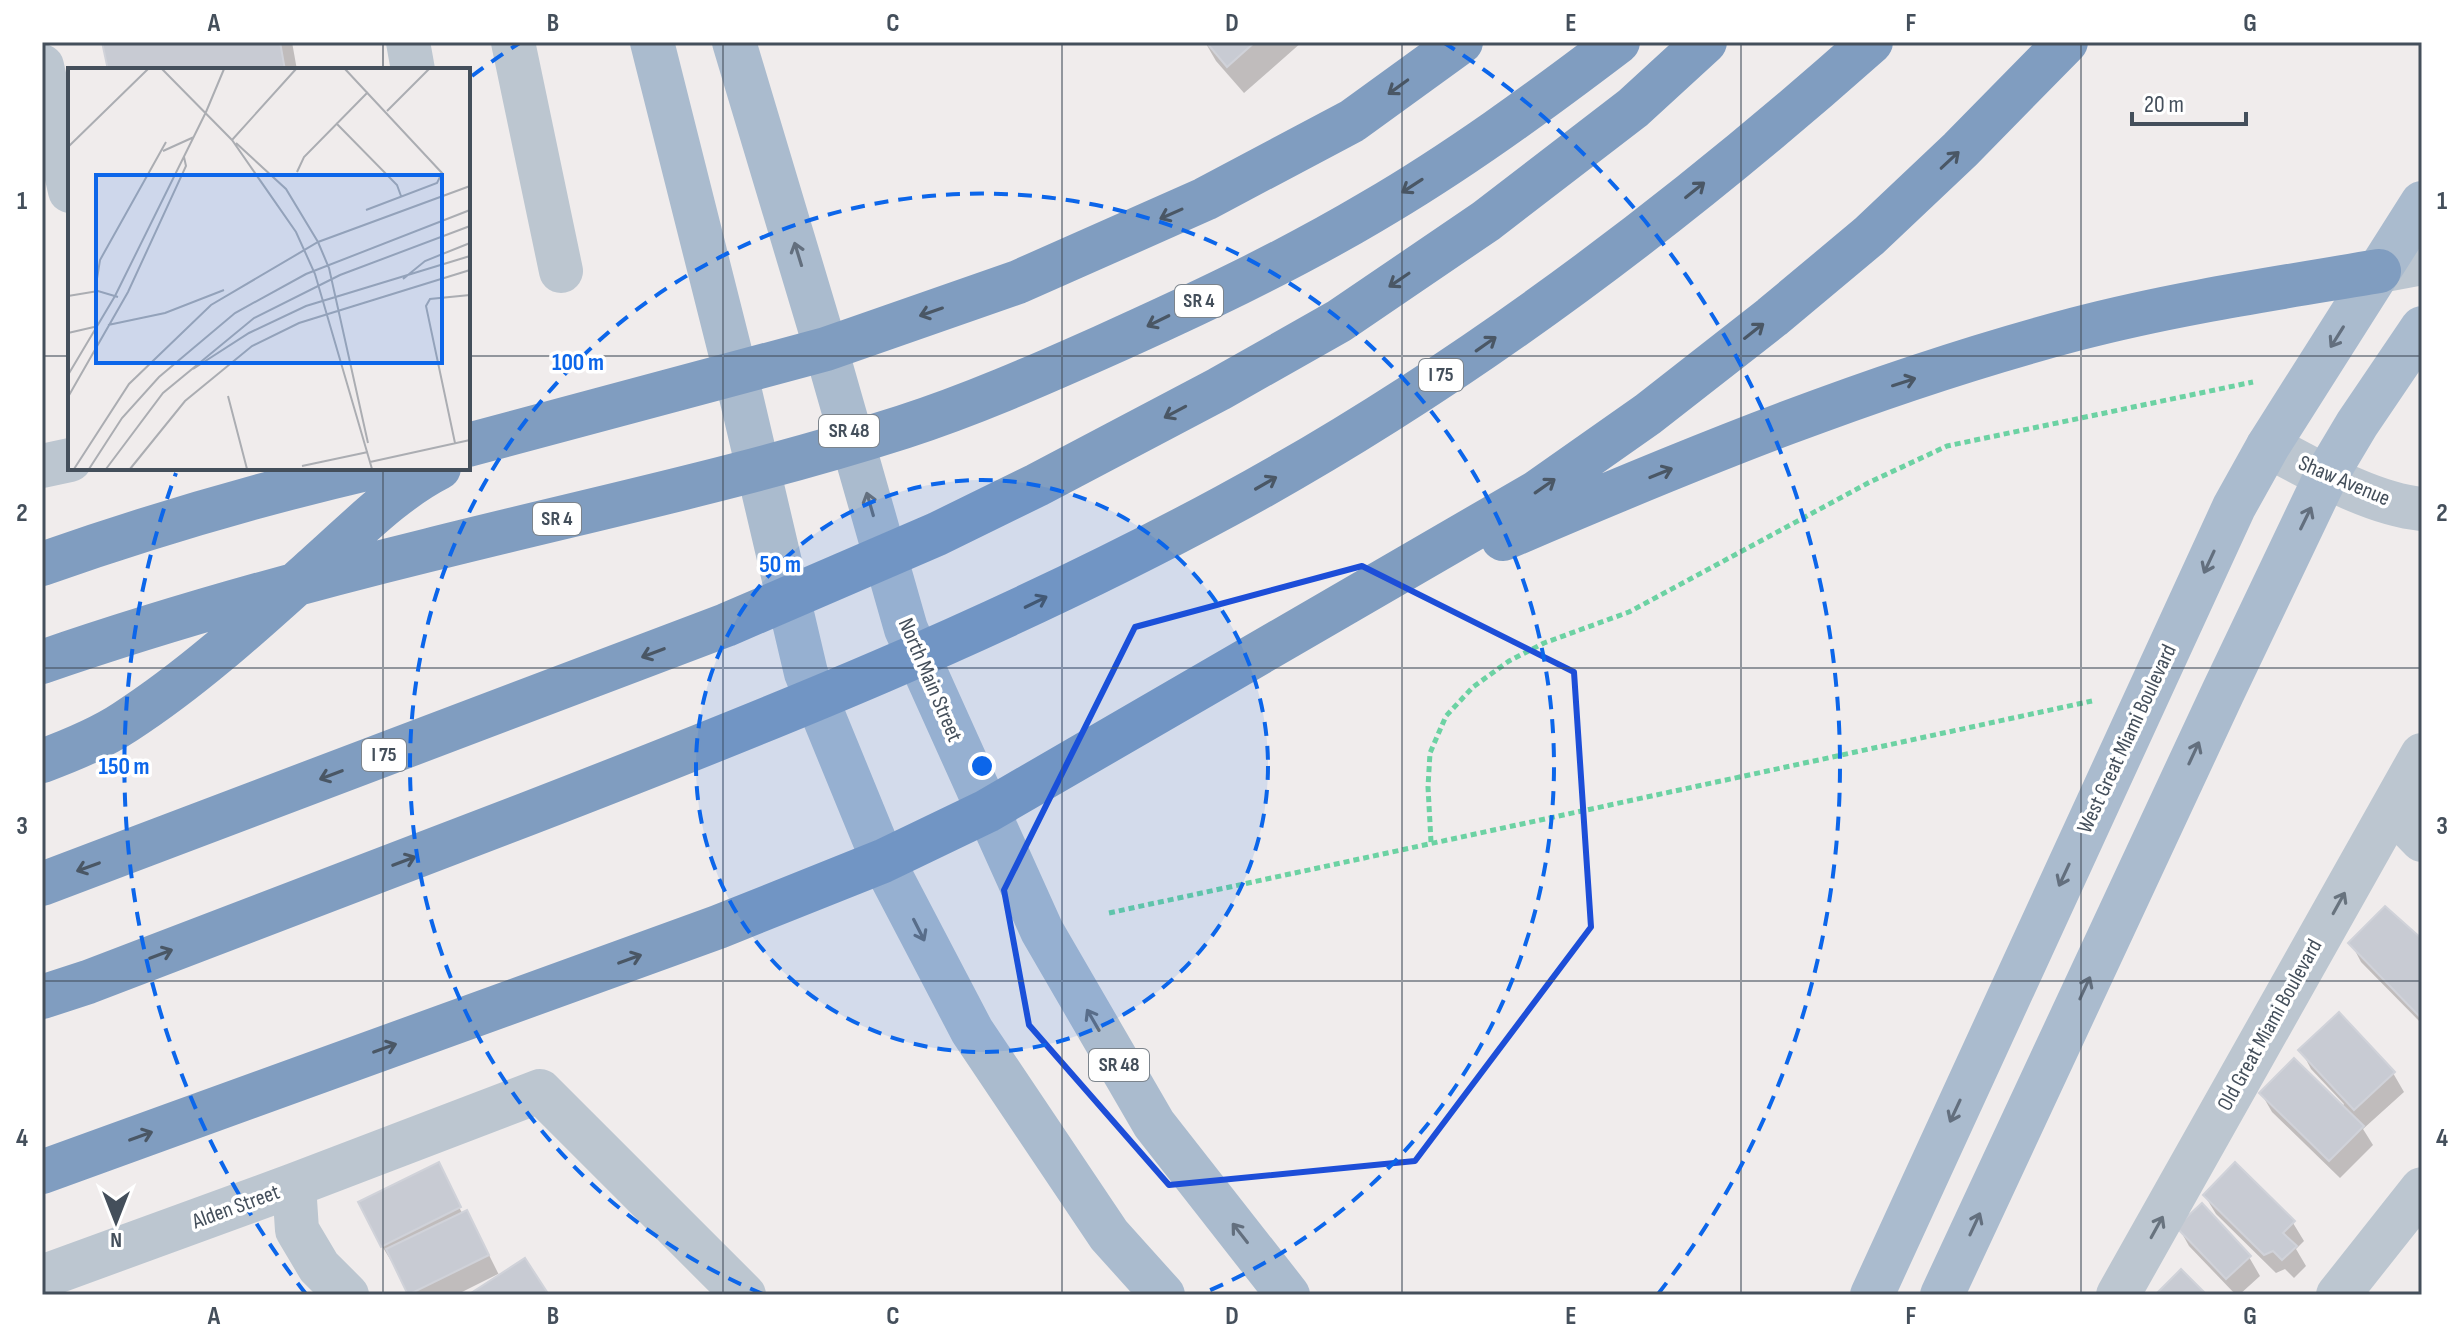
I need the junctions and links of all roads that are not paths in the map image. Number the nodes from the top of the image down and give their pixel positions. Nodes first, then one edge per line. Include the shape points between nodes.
1 (408, 42) edge
2 (513, 42) edge
3 (652, 42) edge
4 (734, 42) edge
5 (1461, 42) edge
6 (1618, 42) edge
7 (1705, 42) edge
8 (1871, 42) edge
9 (2066, 42) edge
10 (42, 68) edge
11 (413, 68) edge
12 (50, 137) edge
13 (68, 186) edge
14 (2422, 203) edge
15 (2422, 263) edge
16 (561, 271) dead end
17 (2379, 271) junction
18 (2422, 328) edge
19 (826, 349) junction
20 (736, 375) junction
21 (478, 445) edge
22 (2268, 446) junction
23 (68, 460) edge
24 (42, 466) edge
25 (362, 470) edge
26 (435, 470) edge
27 (2326, 476) junction
28 (2422, 509) edge
29 (1430, 555) junction
30 (42, 564) edge
31 (42, 662) edge
32 (2422, 755) edge
33 (42, 761) edge
34 (2392, 809) junction
35 (987, 811) junction
36 (2422, 840) edge
37 (883, 861) junction
38 (42, 884) edge
39 (88, 982) junction
40 (42, 997) edge
41 (42, 1017) edge
42 (42, 1172) edge
43 (294, 1185) junction
44 (2422, 1189) edge
45 (42, 1277) edge
46 (347, 1295) edge
47 (744, 1295) edge
48 (1163, 1295) edge
49 (1288, 1295) edge
50 (1872, 1295) edge
51 (1942, 1295) edge
52 (2118, 1295) edge
53 (2338, 1295) edge

1 - 11 street
2 - 16 street
3 - 20 main road
19 -> 4 main road, North Main Street / SR 48
5 -> 19 highway via 1352,121 1205,199 1018,282
6 -> 31 highway, SR 4 via 1398,195 1269,267 1152,325 966,405 799,459 198,610
7 -> 38 highway, I 75 via 1633,108 1486,221 1339,321 1152,425 937,534 726,625
39 -> 8 highway, I 75 via 754,727 965,636 1227,506 1399,403 1561,292 1800,105
29 -> 9 highway via 1537,492 1772,317 1880,226
10 - 12 street
12 - 13 street
14 - 17 main road, West Great Miami Boulevard
15 - 17 street
17 -> 22 main road, West Great Miami Boulevard
29 -> 17 highway via 1487,546 1763,431 1974,359 2182,305
18 - 27 main road
19 - 20 highway
35 -> 19 main road, North Main Street / SR 48 via 906,629
20 - 21 highway
20 - 37 main road via 806,673
22 - 27 street, Shaw Avenue
22 -> 50 main road, West Great Miami Boulevard via 2234,507
23 - 24 street
25 - 30 highway via 138,531
26 - 33 highway via 375,514 179,683 123,724
27 - 28 street, Shaw Avenue
51 -> 27 main road
29 - 35 highway
32 - 34 street, Old Great Miami Boulevard
34 - 36 street
52 -> 34 street, Old Great Miami Boulevard
35 - 37 highway
49 -> 35 main road, North Main Street / SR 48 via 1154,1124 1042,931
42 -> 37 highway via 718,927
37 -> 48 main road via 972,1031 1109,1235
39 - 40 highway, I 75
39 - 41 highway
43 - 45 street, Alden Street
43 - 46 street, Alden Street via 297,1230 319,1267
43 - 47 street, Alden Street via 540,1091
44 - 53 street

